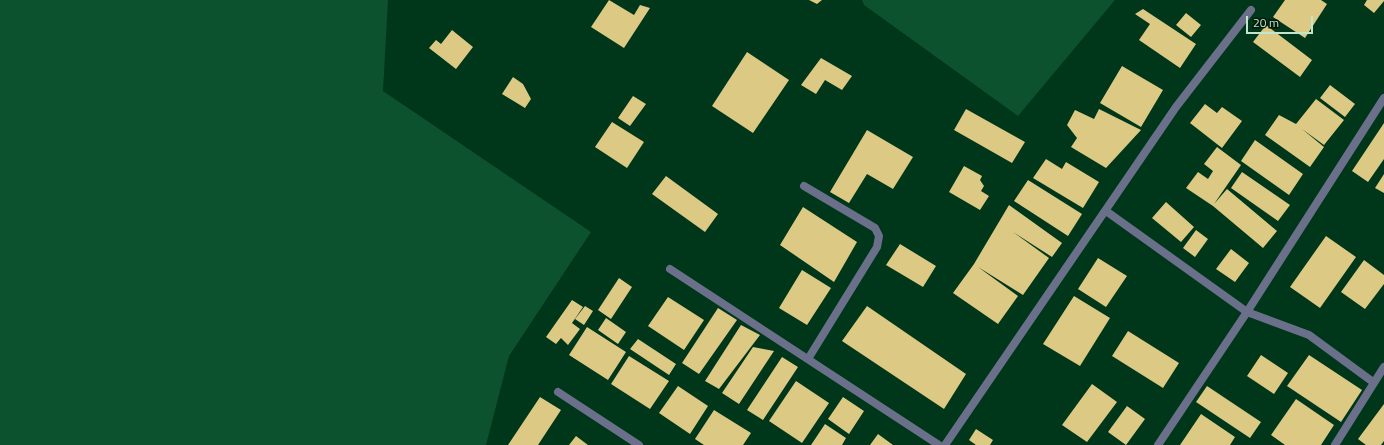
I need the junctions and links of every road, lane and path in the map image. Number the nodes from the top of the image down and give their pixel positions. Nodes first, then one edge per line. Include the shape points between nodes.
1 (1251, 10) dead end
2 (1384, 98) edge
3 (804, 186) dead end
4 (1106, 211) junction
5 (670, 269) dead end
6 (1247, 312) junction
7 (808, 359) junction
8 (1384, 367) edge
9 (1373, 382) junction
10 (558, 392) dead end
11 (639, 445) edge
12 (939, 445) edge
13 (945, 445) edge
14 (1158, 445) edge
15 (1334, 445) edge

1 - 4 street via 1176,107
2 - 6 street
3 - 7 street via 875,228 879,236 877,247
4 - 6 street
4 - 13 street
5 - 7 street
6 - 9 street via 1309,335
6 - 14 street
7 - 12 street
8 - 9 street
9 - 15 street
10 - 11 street

